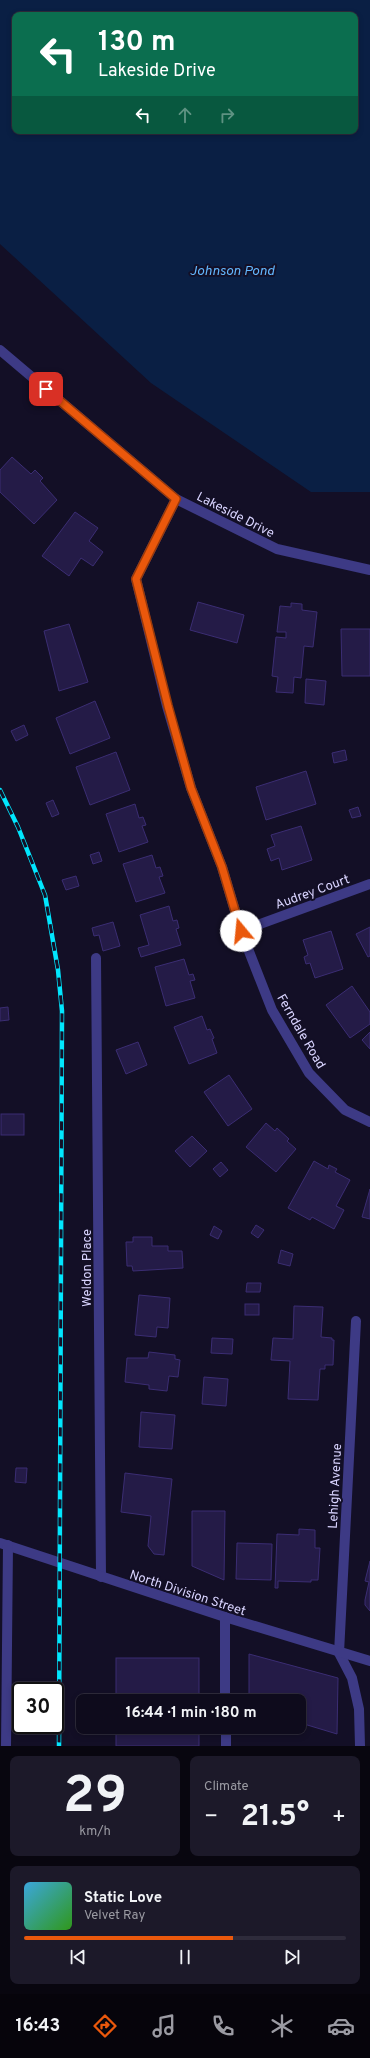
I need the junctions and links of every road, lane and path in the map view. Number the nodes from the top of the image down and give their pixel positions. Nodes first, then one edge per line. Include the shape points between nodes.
1 (0, 350) edge
2 (176, 499) junction
3 (370, 570) edge
4 (370, 884) edge
5 (241, 931) junction
6 (96, 958) dead end
7 (370, 1122) edge
8 (356, 1321) dead end
9 (4, 1544) edge
10 (101, 1577) junction
11 (225, 1617) junction
12 (339, 1653) junction
13 (370, 1661) edge
14 (225, 1694) edge
15 (226, 1734) edge
16 (6, 1746) edge
17 (226, 1746) edge
18 (360, 1746) edge

1 - 2 street, Lakeside Drive
2 - 3 street, Lakeside Drive via 277,549
2 - 5 street, Ferndale Road via 136,579 191,788 222,867
4 - 5 street, Audrey Court
5 - 7 street, Ferndale Road via 272,1010 309,1073 345,1110
6 - 10 street, Weldon Place
8 - 12 street, Lehigh Avenue
9 - 10 street, North Division Street
9 - 16 street
10 - 11 street, North Division Street
11 - 12 street, North Division Street
11 - 14 street
12 - 13 street, North Division Street
12 - 18 street via 352,1678 360,1709
15 - 17 street

